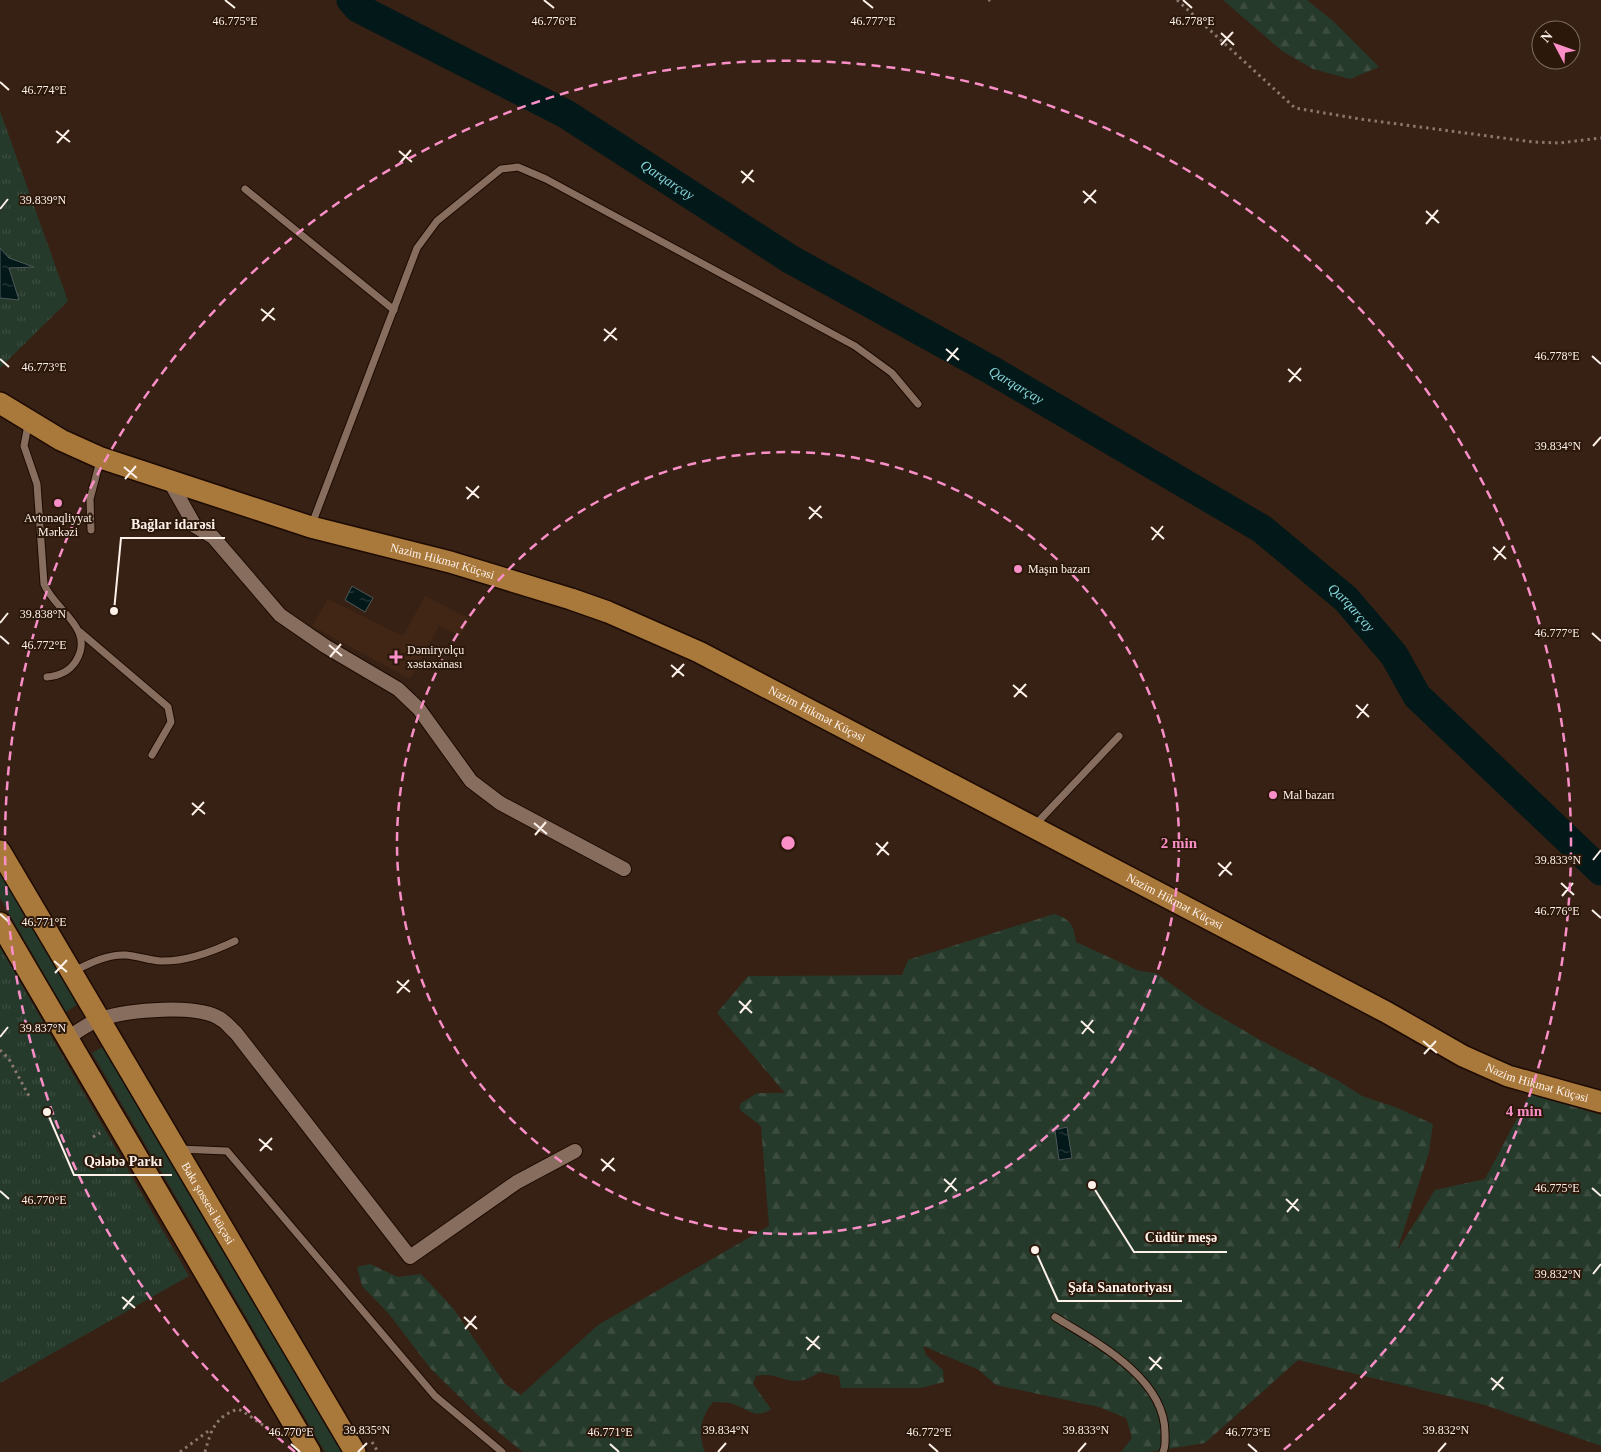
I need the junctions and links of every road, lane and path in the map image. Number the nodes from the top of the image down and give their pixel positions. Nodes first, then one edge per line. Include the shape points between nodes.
1 (1177, 0) edge
2 (1601, 138) edge
3 (245, 189) dead end
4 (394, 310) junction
5 (0, 403) edge
6 (918, 404) dead end
7 (29, 422) junction
8 (101, 458) junction
9 (169, 480) junction
10 (311, 527) junction
11 (91, 530) dead end
12 (80, 632) junction
13 (47, 677) dead end
14 (1119, 736) dead end
15 (152, 755) dead end
16 (1033, 827) junction
17 (0, 851) edge
18 (624, 869) dead end
19 (0, 923) edge
20 (235, 941) dead end
21 (72, 972) junction
22 (99, 1019) junction
23 (68, 1038) junction
24 (0, 1050) edge
25 (30, 1098) dead end
26 (1601, 1102) edge
27 (100, 1133) dead end
28 (93, 1137) dead end
29 (176, 1149) junction
30 (575, 1151) dead end
31 (1055, 1317) dead end
32 (212, 1429) junction
33 (298, 1432) junction
34 (180, 1452) edge
35 (205, 1452) edge
36 (310, 1452) edge
37 (355, 1452) edge
38 (502, 1452) edge
39 (1163, 1452) edge

1 - 2 path via 1295,108 1533,142
3 - 4 lane
4 - 6 lane via 418,248 437,221 501,169 518,167 546,179 854,346 892,373
4 - 10 lane
5 - 7 main road, Nazim Hikmət Küçəsi
7 - 8 main road, Nazim Hikmət Küçəsi
7 - 12 lane via 24,446 37,484 44,584 51,599
8 - 9 main road, Nazim Hikmət Küçəsi
8 - 11 lane via 90,499
9 - 10 main road, Nazim Hikmət Küçəsi
9 - 18 street via 195,526 213,537 280,615 398,689 419,709 471,781 500,803
10 - 16 main road, Nazim Hikmət Küçəsi via 450,562 608,612 699,652
12 - 13 lane via 80,650 72,667
12 - 15 lane via 168,707 171,722
14 - 16 lane
16 - 26 main road, Nazim Hikmət Küçəsi via 1386,1012 1463,1056 1508,1076
17 - 21 main road, Bakı şossesi küçəsi
19 - 23 main road
20 - 21 lane via 222,948 176,960 124,955 101,959
21 - 22 main road, Bakı şossesi küçəsi
22 - 23 street
22 - 29 main road, Bakı şossesi küçəsi
22 - 30 street via 148,1010 204,1013 221,1019 236,1033 410,1257 516,1182
23 - 33 main road
24 - 25 path via 9,1059
27 - 28 path
29 - 37 main road, Bakı şossesi küçəsi
29 - 38 lane via 227,1151 436,1396
31 - 39 lane via 1112,1352 1131,1368 1154,1397 1165,1420
32 - 33 path via 225,1413 238,1409 253,1416 267,1429
32 - 34 path
32 - 35 path
33 - 36 main road

